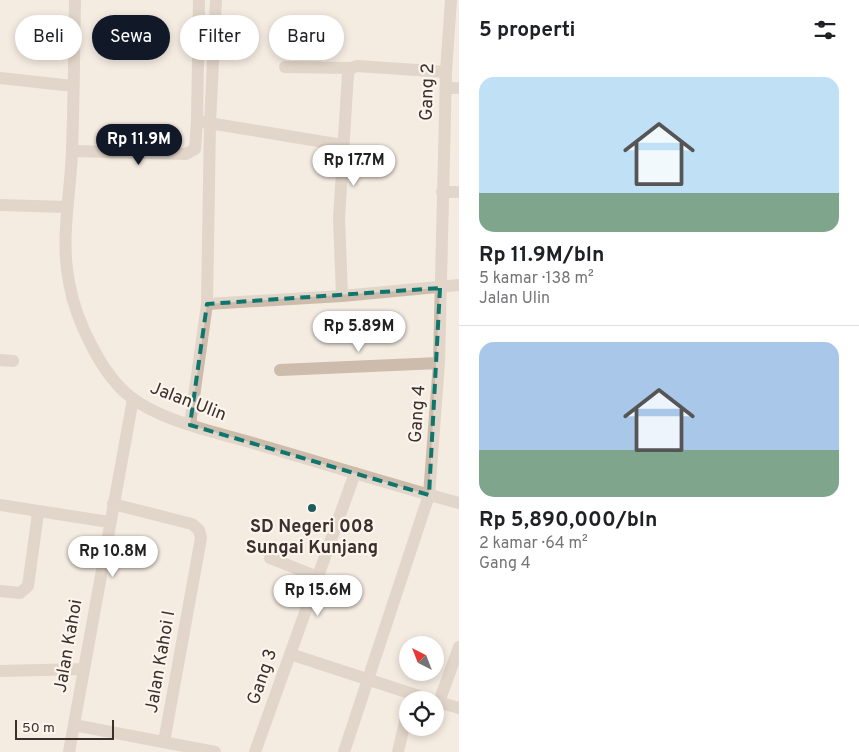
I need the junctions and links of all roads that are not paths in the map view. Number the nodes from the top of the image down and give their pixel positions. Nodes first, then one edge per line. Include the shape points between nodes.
1 (76, 0) edge
2 (200, 0) edge
3 (216, 0) edge
4 (452, 0) edge
5 (285, 67) dead end
6 (350, 68) junction
7 (446, 72) junction
8 (0, 78) edge
9 (73, 86) junction
10 (446, 88) junction
11 (459, 88) edge
12 (203, 122) junction
13 (342, 145) junction
14 (72, 151) junction
15 (442, 192) junction
16 (459, 192) edge
17 (0, 205) edge
18 (67, 207) junction
19 (440, 282) junction
20 (459, 285) edge
21 (342, 296) junction
22 (207, 304) junction
23 (439, 364) junction
24 (280, 370) dead end
25 (133, 399) junction
26 (190, 424) junction
27 (355, 473) junction
28 (429, 494) junction
29 (459, 503) edge
30 (113, 504) junction
31 (0, 505) edge
32 (38, 513) junction
33 (110, 522) junction
34 (270, 558) dead end
35 (318, 577) junction
36 (0, 591) edge
37 (459, 647) edge
38 (290, 654) junction
39 (82, 669) junction
40 (0, 671) edge
41 (367, 678) junction
42 (439, 691) edge
43 (399, 692) edge
44 (444, 704) edge
45 (459, 708) edge
46 (74, 725) junction
47 (402, 736) edge
48 (164, 742) junction
49 (69, 752) edge
50 (215, 752) edge
51 (256, 752) edge
52 (344, 752) edge
53 (398, 752) edge

1 - 9 street, Jalan Ulin
2 - 12 street
3 - 12 street
4 - 7 street, Gang 2
5 - 6 street
6 - 7 street
6 - 13 street
7 - 10 street, Gang 2
8 - 9 street
9 - 14 street, Jalan Ulin
10 - 11 street
10 - 15 street, Gang 2
12 - 13 street
12 - 14 street via 195,148 186,154
12 - 22 street
13 - 21 street via 339,218
14 - 18 street, Jalan Ulin
15 - 16 street
15 - 19 street, Gang 2
17 - 18 street
18 - 25 street, Jalan Ulin via 66,265 79,314 102,363
19 - 20 street
19 - 21 street
19 - 23 street, Gang 4
21 - 22 street
22 - 26 street
23 - 24 street
23 - 28 street, Gang 4
25 - 26 street, Jalan Ulin
25 - 30 street, Jalan Kahoi
26 - 27 street, Jalan Ulin
27 - 28 street, Jalan Ulin
27 - 35 street, Gang 3
28 - 29 street, Jalan Ulin
28 - 41 street, Gang 4
30 - 33 street, Jalan Kahoi
30 - 48 street, Jalan Kahoi I via 192,524 199,530 201,538
31 - 32 street
32 - 33 street
32 - 36 street via 28,586 20,593
33 - 39 street, Jalan Kahoi
34 - 35 street
35 - 38 street, Gang 3
37 - 42 street
38 - 41 street
38 - 51 street, Gang 3
39 - 40 street
39 - 46 street, Jalan Kahoi
41 - 43 street
41 - 52 street, Gang 4
44 - 45 street
46 - 48 street
46 - 49 street, Jalan Kahoi
47 - 53 street
48 - 50 street

